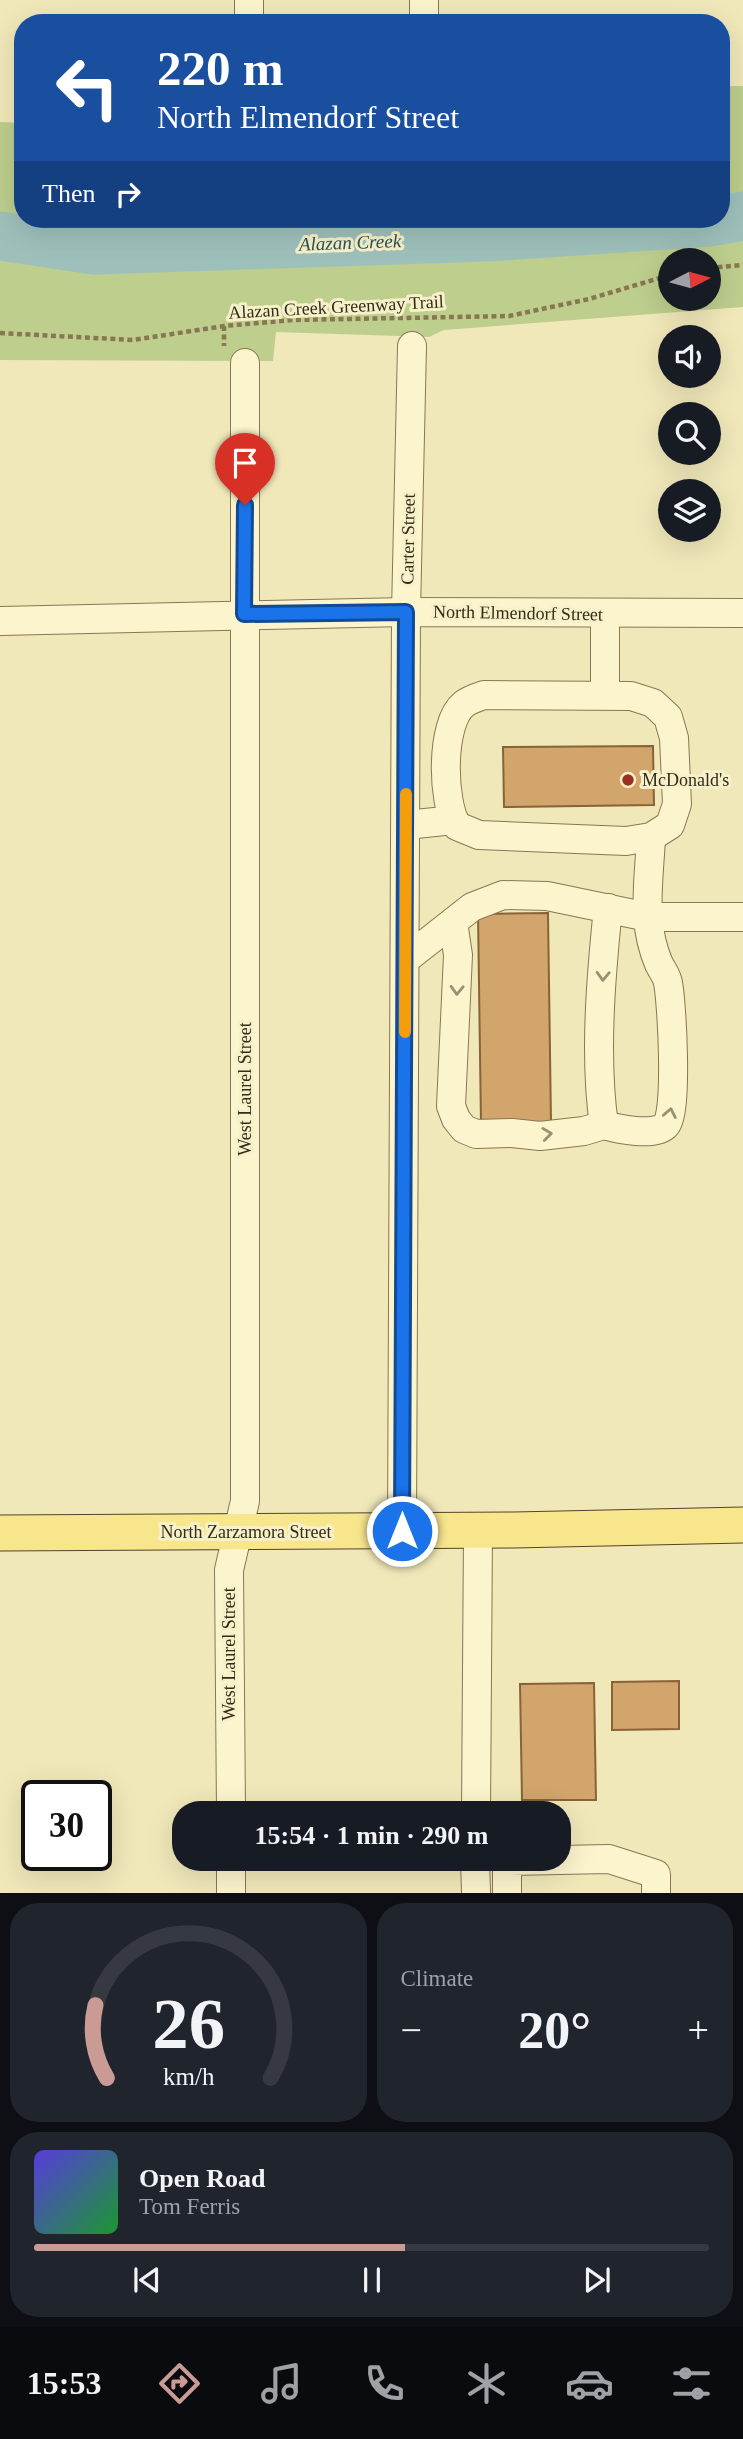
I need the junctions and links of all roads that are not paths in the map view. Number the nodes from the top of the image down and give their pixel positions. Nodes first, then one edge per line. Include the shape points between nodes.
1 (412, 346) dead end
2 (245, 363) dead end
3 (406, 612) junction
4 (743, 613) edge
5 (244, 614) junction
6 (606, 614) junction
7 (0, 621) edge
8 (605, 695) junction
9 (454, 820) junction
10 (406, 825) junction
11 (651, 837) junction
12 (608, 908) junction
13 (648, 917) junction
14 (743, 917) edge
15 (453, 922) junction
16 (406, 959) junction
17 (604, 1125) junction
18 (743, 1525) edge
19 (237, 1531) junction
20 (402, 1531) junction
21 (478, 1531) junction
22 (0, 1533) edge
23 (230, 1801) edge
24 (476, 1801) edge
25 (231, 1871) edge
26 (475, 1871) edge
27 (231, 1893) edge
28 (476, 1893) edge
29 (507, 1893) edge
30 (656, 1893) edge

1 - 3 street, Carter Street
2 - 5 street, West Laurel Street
3 - 5 street, North Elmendorf Street
3 - 6 street, North Elmendorf Street
3 - 10 street, Carter Street
4 - 6 street, North Elmendorf Street
5 - 7 street, North Elmendorf Street
5 - 19 street, West Laurel Street via 245,1501
6 - 8 street
8 - 9 street via 484,695 463,704 451,724 447,754 448,803
8 - 11 street via 653,703 668,717 674,738 677,804 670,825
9 - 10 street
9 - 11 street via 457,826 479,835 626,841
10 - 16 street, Carter Street
11 - 13 street
12 - 13 street
12 - 15 street via 547,896 503,895 472,907
12 -> 17 street via 599,1078
13 - 14 street
17 -> 13 street via 662,1129 669,1123 672,1109 668,981 653,947
15 - 16 street
15 -> 17 street via 458,955 451,1106 456,1119 476,1134 540,1136
16 - 20 street, Carter Street
18 - 21 main road, North Zarzamora Street
19 - 20 main road, North Zarzamora Street
19 - 22 main road, North Zarzamora Street
19 - 23 street, West Laurel Street via 229,1570
20 - 21 main road, North Zarzamora Street
21 - 24 street
25 - 27 street
26 - 28 street
29 - 30 street via 510,1861 609,1859 656,1874

